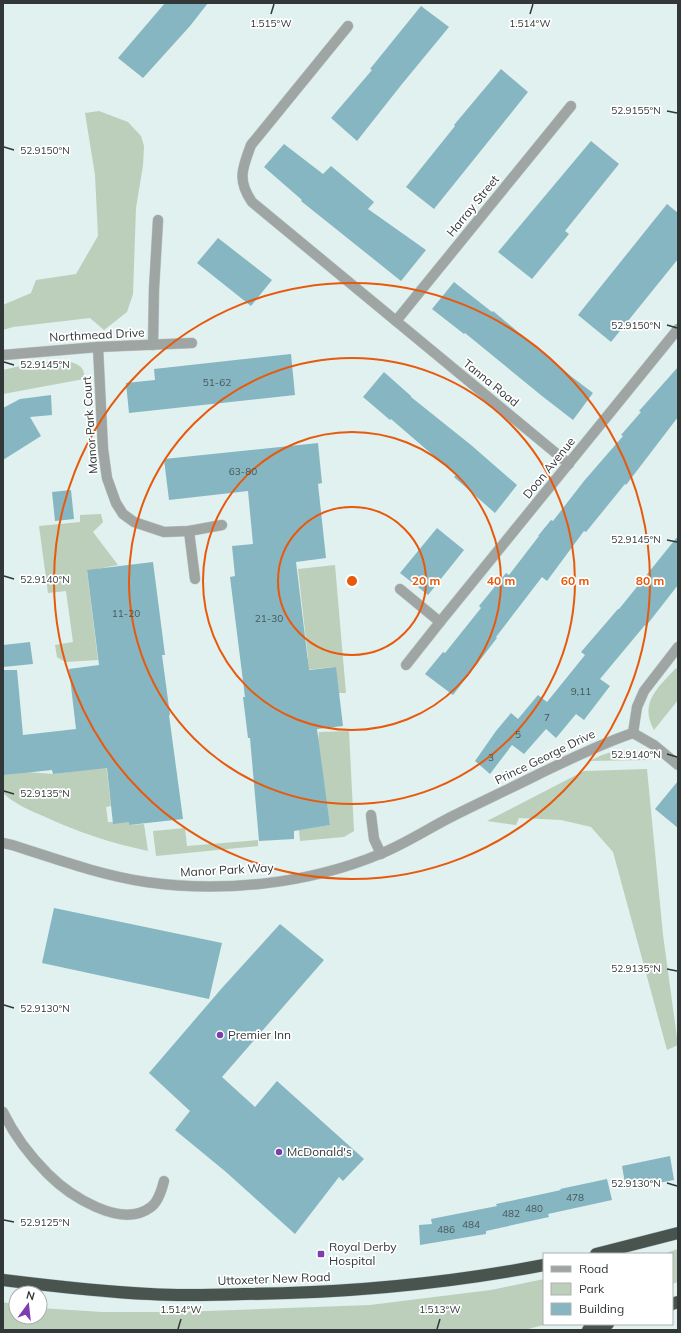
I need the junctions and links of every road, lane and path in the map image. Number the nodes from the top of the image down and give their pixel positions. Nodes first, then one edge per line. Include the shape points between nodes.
1 (348, 26) dead end
2 (571, 106) dead end
3 (158, 220) dead end
4 (396, 322) junction
5 (678, 329) edge
6 (192, 343) dead end
7 (153, 345) junction
8 (98, 347) junction
9 (3, 355) edge
10 (569, 464) junction
11 (222, 525) dead end
12 (189, 531) junction
13 (195, 579) dead end
14 (400, 589) dead end
15 (440, 622) junction
16 (678, 647) edge
17 (406, 665) dead end
18 (633, 733) junction
19 (678, 765) edge
20 (371, 815) dead end
21 (3, 843) edge
22 (381, 854) junction
23 (3, 1112) edge
24 (164, 1180) dead end
25 (678, 1233) edge
26 (600, 1253) edge
27 (543, 1264) edge
28 (3, 1280) edge
29 (605, 1325) edge
30 (588, 1330) edge

1 - 4 street, Tanna Road via 252,145 244,163 242,182 252,202
2 - 4 street, Harray Street
3 - 7 street
4 - 10 street, Tanna Road
5 - 10 street, Doon Avenue
6 - 7 street, Northmead Drive
7 - 8 street, Northmead Drive
8 - 9 street, Northmead Drive
8 - 12 street, Manor Park Court via 103,449 107,478 116,503 134,522 164,532
10 - 15 street, Doon Avenue
11 - 12 street, Manor Park Court
12 - 13 street
14 - 15 street
15 - 17 street, Doon Avenue
16 - 18 street via 644,691 637,708
18 - 19 street via 654,745
18 - 22 street, Prince George Drive via 555,766
20 - 22 street via 374,838
21 - 22 street, Manor Park Way via 80,867 175,886 270,883 343,868
23 - 24 street via 14,1133 48,1174 76,1196 108,1211 126,1215 145,1211 155,1203
25 - 26 highway
27 - 28 highway, Uttoxeter New Road via 410,1285 283,1294 151,1294 75,1289
29 - 30 highway

